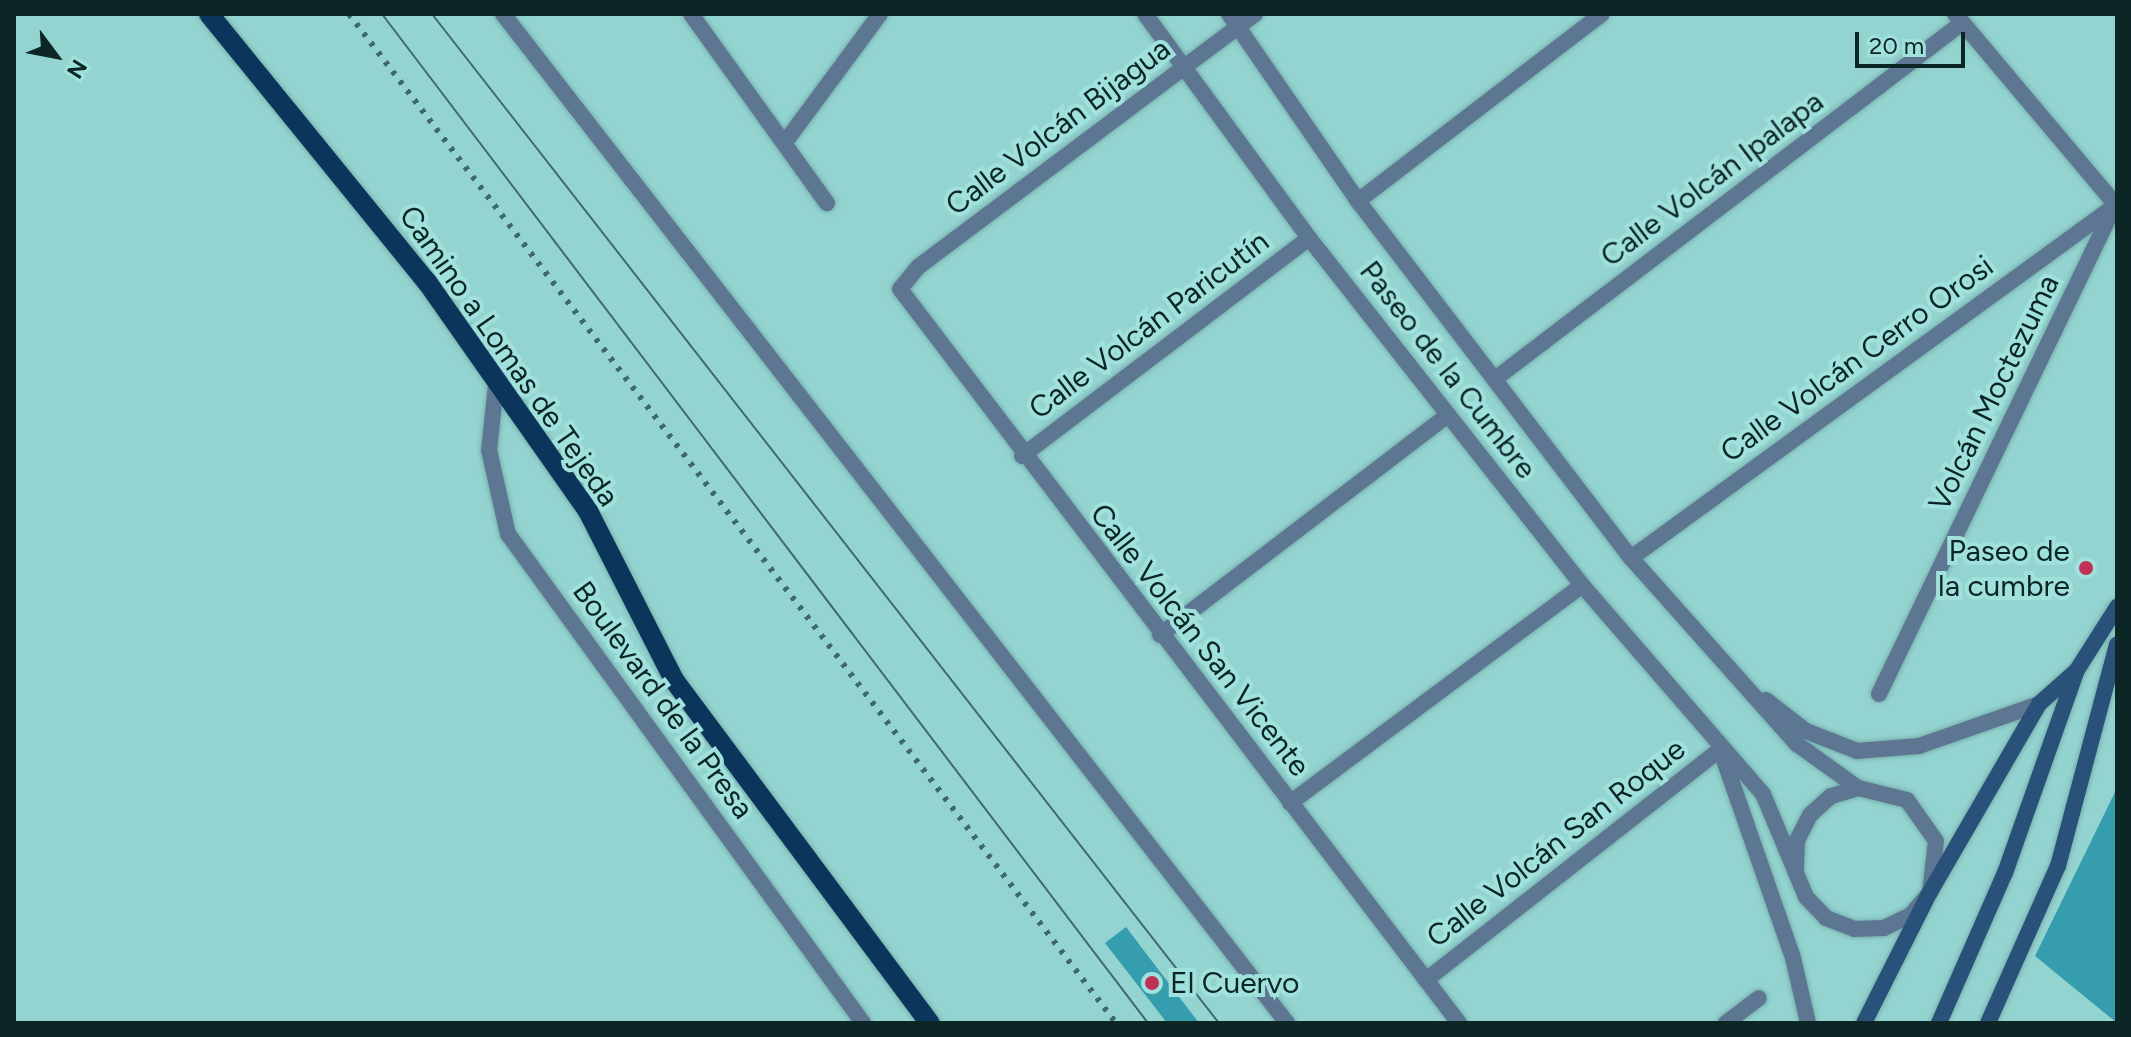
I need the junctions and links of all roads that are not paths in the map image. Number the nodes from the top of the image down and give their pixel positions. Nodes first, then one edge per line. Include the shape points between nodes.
1 (209, 14) edge
2 (503, 14) edge
3 (691, 14) edge
4 (880, 14) edge
5 (1145, 14) edge
6 (1255, 14) edge
7 (1602, 14) edge
8 (1958, 19) edge
9 (1233, 20) edge
10 (1182, 69) junction
11 (786, 141) junction
12 (1358, 201) junction
13 (827, 203) dead end
14 (2116, 204) edge
15 (1309, 238) junction
16 (900, 289) joint
17 (1495, 379) junction
18 (496, 385) junction
19 (1448, 415) junction
20 (1022, 456) junction
21 (1631, 558) junction
22 (1582, 585) junction
23 (2117, 607) edge
24 (1160, 635) junction
25 (2117, 645) edge
26 (1723, 667) junction
27 (2077, 670) junction
28 (1879, 694) dead end
29 (2039, 704) junction
30 (1721, 749) junction
31 (1858, 788) junction
32 (1290, 803) junction
33 (1796, 869) junction
34 (1930, 892) junction
35 (1426, 980) junction
36 (1759, 998) dead end
37 (863, 1023) edge
38 (930, 1023) edge
39 (1287, 1023) edge
40 (1459, 1023) edge
41 (1726, 1023) edge
42 (1808, 1023) edge
43 (1864, 1023) edge
44 (1939, 1023) edge
45 (1988, 1023) edge

1 - 18 main road, Camino a Lomas de Tejeda via 427,282
2 - 39 street
3 - 11 street
4 - 11 street
5 - 10 street, Paseo de la Cumbre
6 - 9 street, Calle Volcán Bijagua
7 - 12 street
8 - 14 street
8 - 17 street, Calle Volcán Ipalapa
9 - 10 street, Calle Volcán Bijagua
9 - 12 street, Paseo de la Cumbre
10 - 15 street, Paseo de la Cumbre
10 - 16 street, Calle Volcán Bijagua via 918,267
11 - 13 street
12 - 17 street, Paseo de la Cumbre
14 - 21 street, Calle Volcán Cerro Orosi
14 - 28 street, Volcán Moctezuma
15 - 19 street, Paseo de la Cumbre
15 - 20 street, Calle Volcán Paricutín
16 - 20 street, Calle Volcán San Vicente
17 - 21 street, Paseo de la Cumbre
18 - 37 street, Boulevard de la Presa via 489,450 508,534
18 - 38 main road, Camino a Lomas de Tejeda via 588,511 674,680
19 - 22 street, Paseo de la Cumbre
19 - 24 street
20 - 24 street, Calle Volcán San Vicente
21 - 26 street, Paseo de la Cumbre
22 - 30 street, Paseo de la Cumbre
22 - 32 street
23 - 27 main road
24 - 32 street, Calle Volcán San Vicente
25 - 45 main road via 2058,866
26 - 29 street, Paseo de la Cumbre via 1806,731 1857,751 1919,746
26 - 31 street, Paseo de la Cumbre via 1797,744
27 - 29 main road
27 - 44 main road via 2005,873
29 - 34 main road
30 - 33 street, Paseo de la Cumbre via 1778,817
30 - 35 street, Calle Volcán San Roque
30 - 42 street, Paseo de la Cumbre via 1793,958
31 - 33 street via 1831,796 1810,815 1797,840
31 - 34 street, Paseo de la Cumbre via 1884,789 1925,818 1937,867
32 - 35 street, Calle Volcán San Vicente
33 - 34 street, Paseo de la Cumbre via 1806,897 1826,918 1854,929 1884,928 1911,915
34 - 43 main road
35 - 40 street, Calle Volcán San Vicente
36 - 41 street

